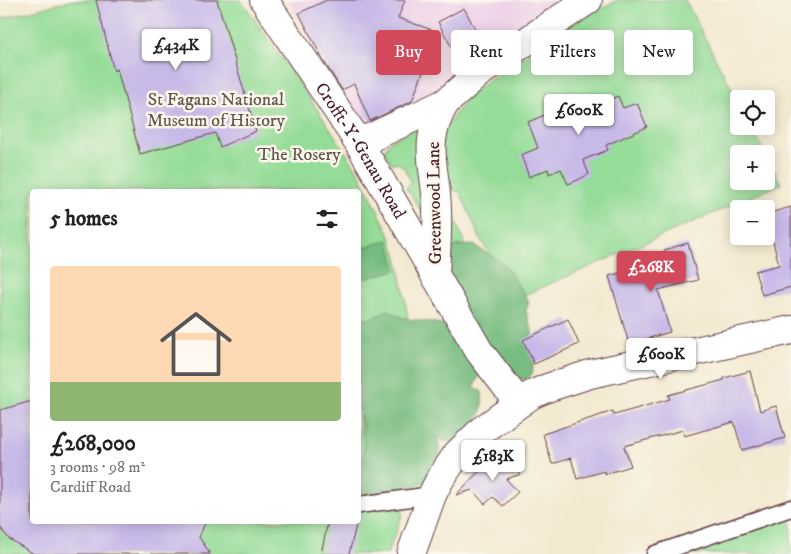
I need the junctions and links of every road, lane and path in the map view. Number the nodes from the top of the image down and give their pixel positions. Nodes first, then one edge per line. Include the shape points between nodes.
1 (264, 0) edge
2 (588, 0) edge
3 (445, 103) junction
4 (359, 143) junction
5 (435, 276) junction
6 (791, 330) edge
7 (519, 403) junction
8 (432, 495) junction
9 (361, 505) edge
10 (791, 508) edge
11 (411, 554) edge
12 (655, 554) edge

1 - 4 street, Crofft-Y-Genau Road
2 - 3 street, Greenwood Lane via 479,73
3 - 4 street, Greenwood Lane
3 - 5 street, Greenwood Lane via 437,118 430,155 437,211
4 - 5 street, Crofft-Y-Genau Road
5 - 7 street, Crofft-Y-Genau Road via 479,351
6 - 7 street via 577,378 547,388
7 - 8 street via 482,430 457,454
8 - 9 lane
8 - 11 street
10 - 12 lane

